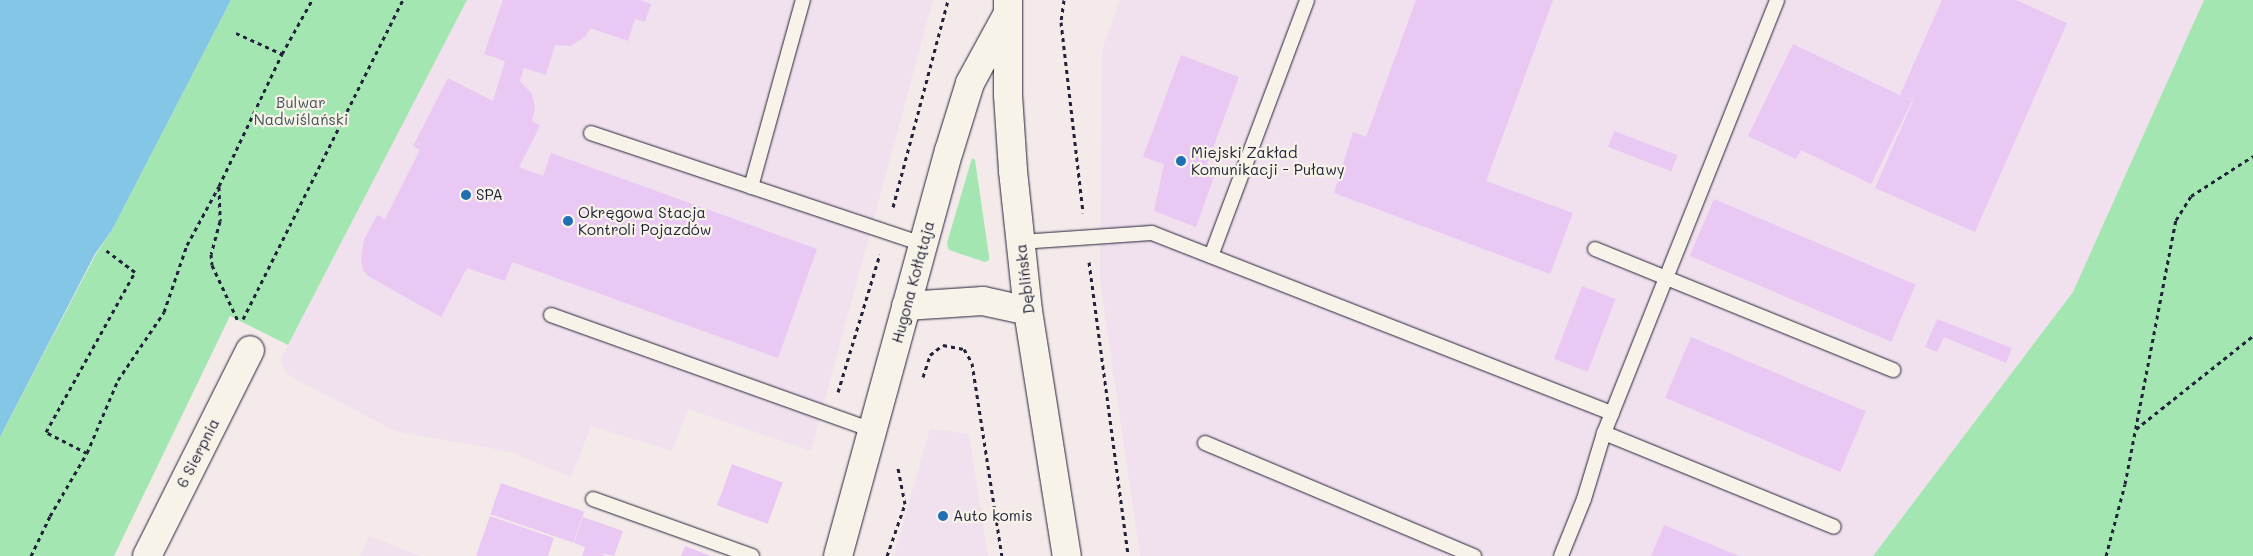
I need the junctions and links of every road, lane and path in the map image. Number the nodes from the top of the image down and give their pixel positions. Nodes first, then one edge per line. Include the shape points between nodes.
1 (312, 0) edge
2 (403, 0) edge
3 (803, 0) edge
4 (948, 0) edge
5 (1064, 0) edge
6 (1307, 0) edge
7 (1778, 0) edge
8 (1007, 8) edge
9 (236, 33) dead end
10 (282, 54) junction
11 (591, 133) dead end
12 (2253, 156) edge
13 (219, 186) junction
14 (751, 187) junction
15 (886, 233) junction
16 (1086, 238) junction
17 (1020, 242) junction
18 (923, 244) junction
19 (1595, 249) dead end
20 (106, 250) dead end
21 (1211, 256) junction
22 (1665, 277) junction
23 (906, 306) junction
24 (1028, 310) junction
25 (551, 315) dead end
26 (2253, 336) edge
27 (245, 338) junction
28 (1893, 370) dead end
29 (920, 383) dead end
30 (1612, 413) junction
31 (836, 417) junction
32 (872, 430) junction
33 (2136, 430) junction
34 (1604, 433) junction
35 (1205, 443) dead end
36 (87, 453) junction
37 (899, 461) dead end
38 (593, 499) dead end
39 (1834, 527) dead end
40 (31, 556) edge
41 (147, 556) edge
42 (752, 556) edge
43 (838, 556) edge
44 (887, 556) edge
45 (1002, 556) edge
46 (1067, 556) edge
47 (1128, 556) edge
48 (1474, 556) edge
49 (1561, 556) edge
50 (2106, 556) edge

1 - 10 path
2 - 27 path
3 - 14 lane
4 - 15 path
5 - 16 path via 1061,22
6 - 21 lane
7 - 22 lane
8 - 17 street, Dęblińska via 1008,95
8 - 18 street, Hugona Kołłątaja via 970,82
9 - 10 path
10 - 13 path
11 - 14 lane
12 - 33 path via 2191,196 2176,220
13 - 27 path via 220,221 211,254 212,265
13 - 36 path via 187,245 164,312 118,380
14 - 15 lane
15 - 18 lane
15 - 31 path via 836,400
16 - 17 lane
16 - 21 lane via 1152,233
16 - 47 path
17 - 24 street, Dęblińska
18 - 23 street, Hugona Kołłątaja
19 - 22 lane
20 - 36 path via 135,272 46,432
21 - 30 lane
22 - 28 lane
22 - 30 lane
23 - 24 street via 984,301
23 - 32 street, Hugona Kołłątaja
24 - 46 street, Dęblińska
25 - 31 lane
26 - 33 path
27 - 41 street, 6 Sierpnia
29 - 45 path via 930,355 943,345 964,349 972,363
30 - 34 lane
31 - 32 lane
32 - 43 street, Hugona Kołłątaja
33 - 50 path
34 - 39 lane
34 - 49 lane via 1584,500
35 - 48 lane
36 - 40 path
37 - 44 path via 897,470 905,504
38 - 42 lane

